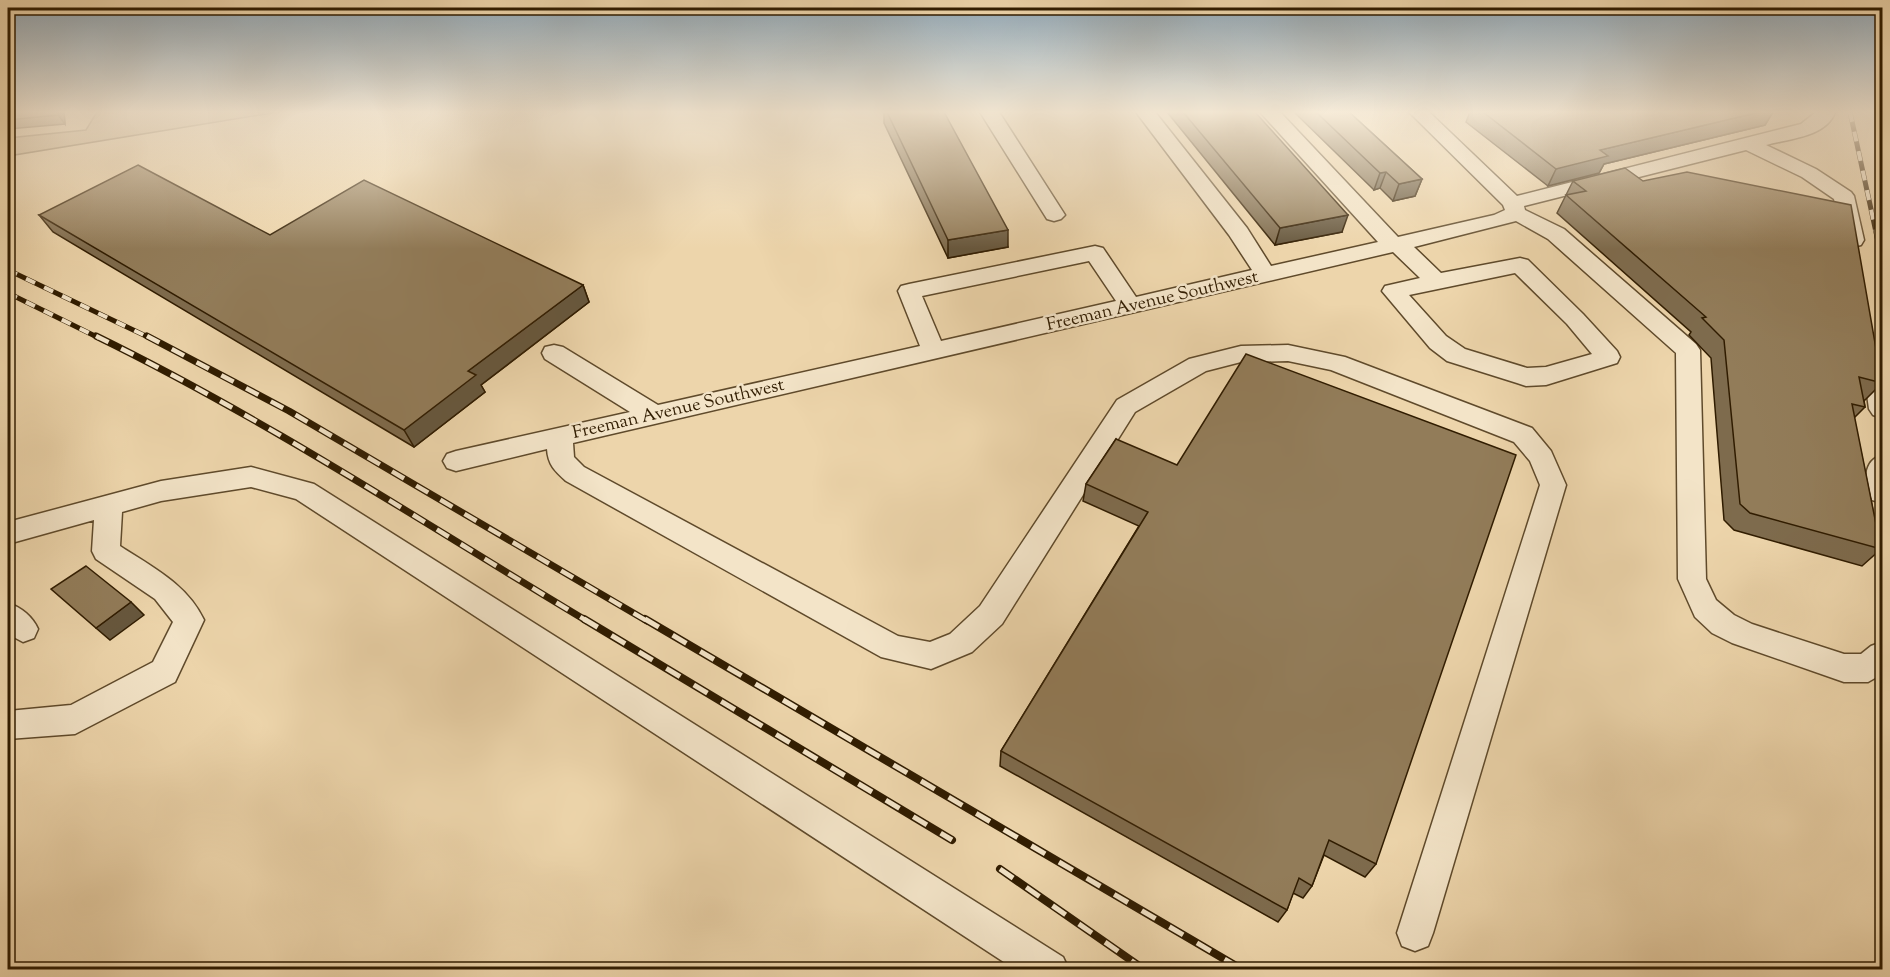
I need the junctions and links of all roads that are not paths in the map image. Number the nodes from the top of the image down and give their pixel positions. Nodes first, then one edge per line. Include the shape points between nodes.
1 (1018, 158) edge
2 (1180, 158) edge
3 (1313, 158) edge
4 (1464, 158) edge
5 (1695, 158) edge
6 (1777, 158) edge
7 (1515, 208) junction
8 (1054, 215) dead end
9 (1396, 245) junction
10 (1857, 261) edge
11 (1267, 275) junction
12 (1436, 282) junction
13 (1130, 305) junction
14 (1869, 330) edge
15 (933, 349) junction
16 (554, 353) dead end
17 (1882, 409) edge
18 (652, 414) junction
19 (560, 436) junction
20 (456, 461) dead end
21 (1882, 465) edge
22 (1882, 493) edge
23 (109, 506) junction
24 (8, 533) edge
25 (1882, 656) edge
26 (8, 725) edge
27 (1415, 933) dead end
28 (1050, 969) edge

1 - 8 street
2 - 11 street
3 - 9 street
4 - 7 street
5 - 7 street, Freeman Avenue Southwest
6 - 10 street via 1844,196
7 - 9 street, Freeman Avenue Southwest via 1501,220
7 - 25 street via 1556,234 1688,350 1692,579 1705,608 1723,624 1743,634 1844,668 1868,668
9 - 11 street, Freeman Avenue Southwest
9 - 12 street
11 - 13 street, Freeman Avenue Southwest
12 - 12 street via 1393,291 1438,342 1456,355 1526,377 1546,376 1608,357 1520,265
13 - 15 street, Freeman Avenue Southwest
13 - 15 street via 1095,253 909,291
14 - 17 street
15 - 18 street, Freeman Avenue Southwest
16 - 18 street
18 - 19 street, Freeman Avenue Southwest
19 - 20 street, Freeman Avenue Southwest
19 - 27 street via 561,461 575,474 892,648 932,656 961,643 991,615 1126,406 1198,365 1241,354 1288,353 1336,363 1522,435 1537,448 1553,485
21 - 22 street
23 - 24 street
23 - 26 street via 106,551 165,591 189,620 164,672 75,719
23 - 28 street via 161,492 250,477 304,491

